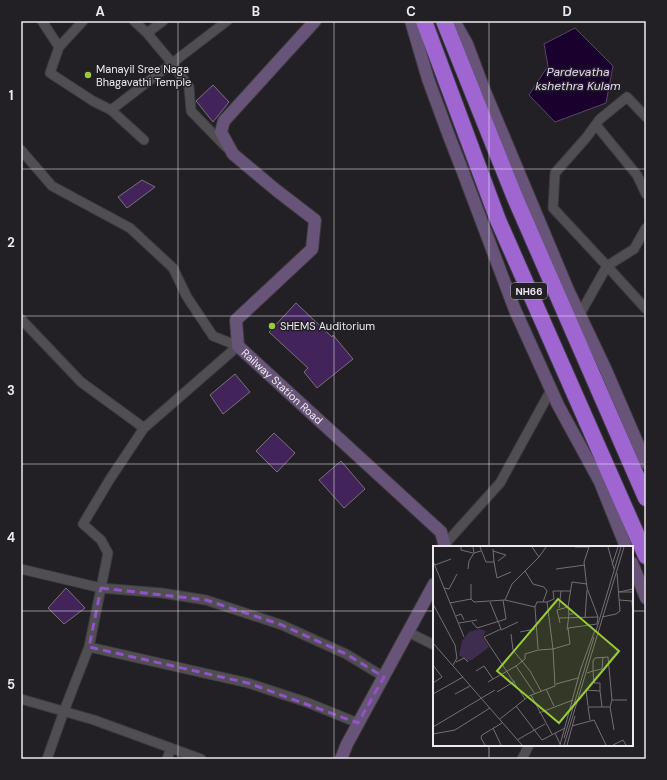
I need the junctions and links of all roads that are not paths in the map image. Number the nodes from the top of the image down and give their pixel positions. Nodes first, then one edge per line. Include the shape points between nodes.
1 (42, 21) edge
2 (83, 21) edge
3 (134, 21) edge
4 (164, 21) edge
5 (227, 21) edge
6 (315, 21) edge
7 (410, 21) edge
8 (424, 21) edge
9 (444, 21) edge
10 (454, 21) edge
11 (147, 33) junction
12 (59, 47) junction
13 (172, 63) junction
14 (111, 110) junction
15 (646, 117) edge
16 (596, 125) junction
17 (144, 140) dead end
18 (21, 150) edge
19 (232, 154) junction
20 (646, 194) edge
21 (646, 228) edge
22 (608, 266) junction
23 (646, 309) edge
24 (580, 314) junction
25 (21, 319) edge
26 (238, 346) junction
27 (551, 390) junction
28 (144, 428) junction
29 (646, 462) edge
30 (646, 498) edge
31 (445, 546) edge
32 (626, 546) edge
33 (646, 556) edge
34 (633, 566) edge
35 (21, 569) edge
36 (433, 586) edge
37 (101, 588) junction
38 (646, 598) edge
39 (408, 632) junction
40 (433, 644) edge
41 (89, 647) junction
42 (384, 677) junction
43 (21, 699) edge
44 (64, 711) junction
45 (358, 723) junction
46 (528, 746) edge
47 (171, 748) junction
48 (344, 758) edge
49 (47, 759) edge
50 (167, 759) edge
51 (200, 759) edge
52 (522, 759) edge

1 - 12 street
2 - 12 street
3 - 11 street
4 - 11 street
5 - 13 street
6 - 19 street, Railway Station Road via 224,121 222,132
7 - 27 street via 448,136 515,310
8 - 33 highway, NH66 via 498,220
9 - 30 highway, NH66 via 515,198
10 - 24 street via 467,44
11 - 13 street
12 - 14 street via 50,73
13 - 14 street
13 - 19 street via 189,86 191,111
14 - 17 street
15 - 16 street via 627,97 600,118
16 - 20 street via 636,175
16 - 22 street via 554,173 553,208
18 - 26 street via 52,186 130,228 173,268 187,297 214,336
19 - 26 street, Railway Station Road via 315,220 312,249 236,320
21 - 22 street via 634,249
22 - 23 street
22 - 24 street
24 - 29 street
25 - 28 street via 81,382
26 - 28 street
26 - 31 street, Railway Station Road via 441,532
27 - 31 street via 500,483
27 - 32 street via 600,482
28 - 37 street via 84,524 100,540 108,553
34 - 38 street
35 - 37 street
36 - 39 street
37 - 41 street
37 - 42 street via 206,600 282,625 346,654
39 - 40 street
39 - 42 street
41 - 44 street
41 - 45 street via 248,683
42 - 45 street
43 - 44 street
44 - 47 street
44 - 49 street
45 - 48 street
46 - 52 street
47 - 50 street
47 - 51 street

